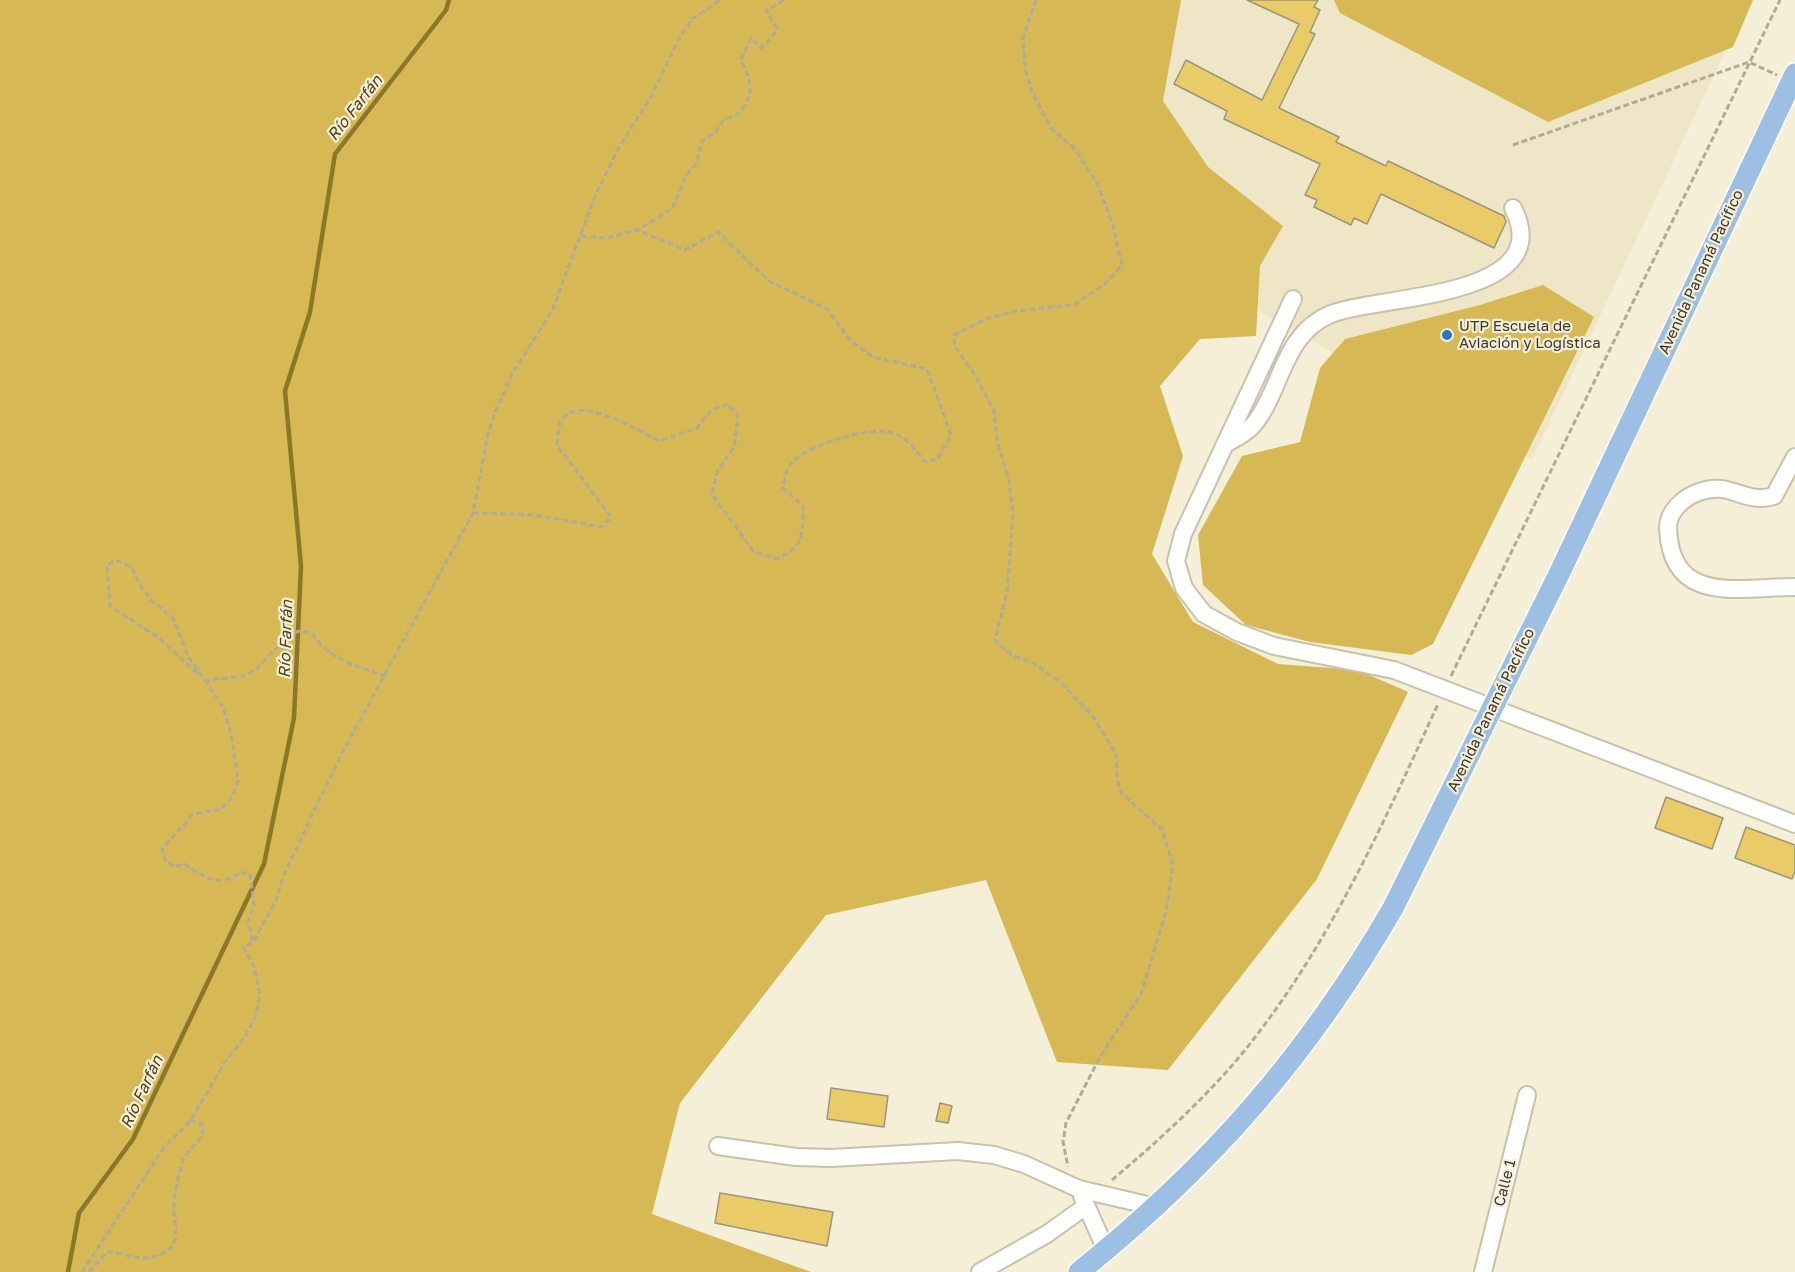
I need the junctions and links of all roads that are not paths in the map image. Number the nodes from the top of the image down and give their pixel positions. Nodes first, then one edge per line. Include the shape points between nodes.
1 (1793, 78) edge
2 (1514, 208) dead end
3 (1293, 298) dead end
4 (1226, 444) junction
5 (1795, 458) edge
6 (1795, 587) edge
7 (1494, 706) junction
8 (1795, 824) edge
9 (1527, 1095) dead end
10 (718, 1146) dead end
11 (1091, 1200) junction
12 (1156, 1207) junction
13 (1106, 1250) junction
14 (980, 1272) edge
15 (1079, 1272) edge
16 (1483, 1272) edge

1 - 7 main road, Avenida Panamá Pacífico
2 - 4 street via 1522,231 1520,243 1505,264 1477,283 1334,313 1315,321 1292,348 1256,422
3 - 4 street
4 - 7 street via 1183,534 1176,561 1184,588 1204,614 1274,646 1374,664
5 - 6 street via 1774,496 1755,500 1731,490 1699,492 1679,502 1668,523 1669,544 1677,567 1690,580 1708,587
7 - 8 street
7 - 12 main road, Avenida Panamá Pacífico via 1393,908 1357,968 1247,1115
9 - 16 street, Calle 1
10 - 11 street via 796,1157 958,1151 994,1155 1079,1189
11 - 12 street
11 - 13 street
11 - 14 street via 1047,1234
12 - 13 main road, Avenida Panamá Pacífico
13 - 15 main road, Avenida Panamá Pacífico

